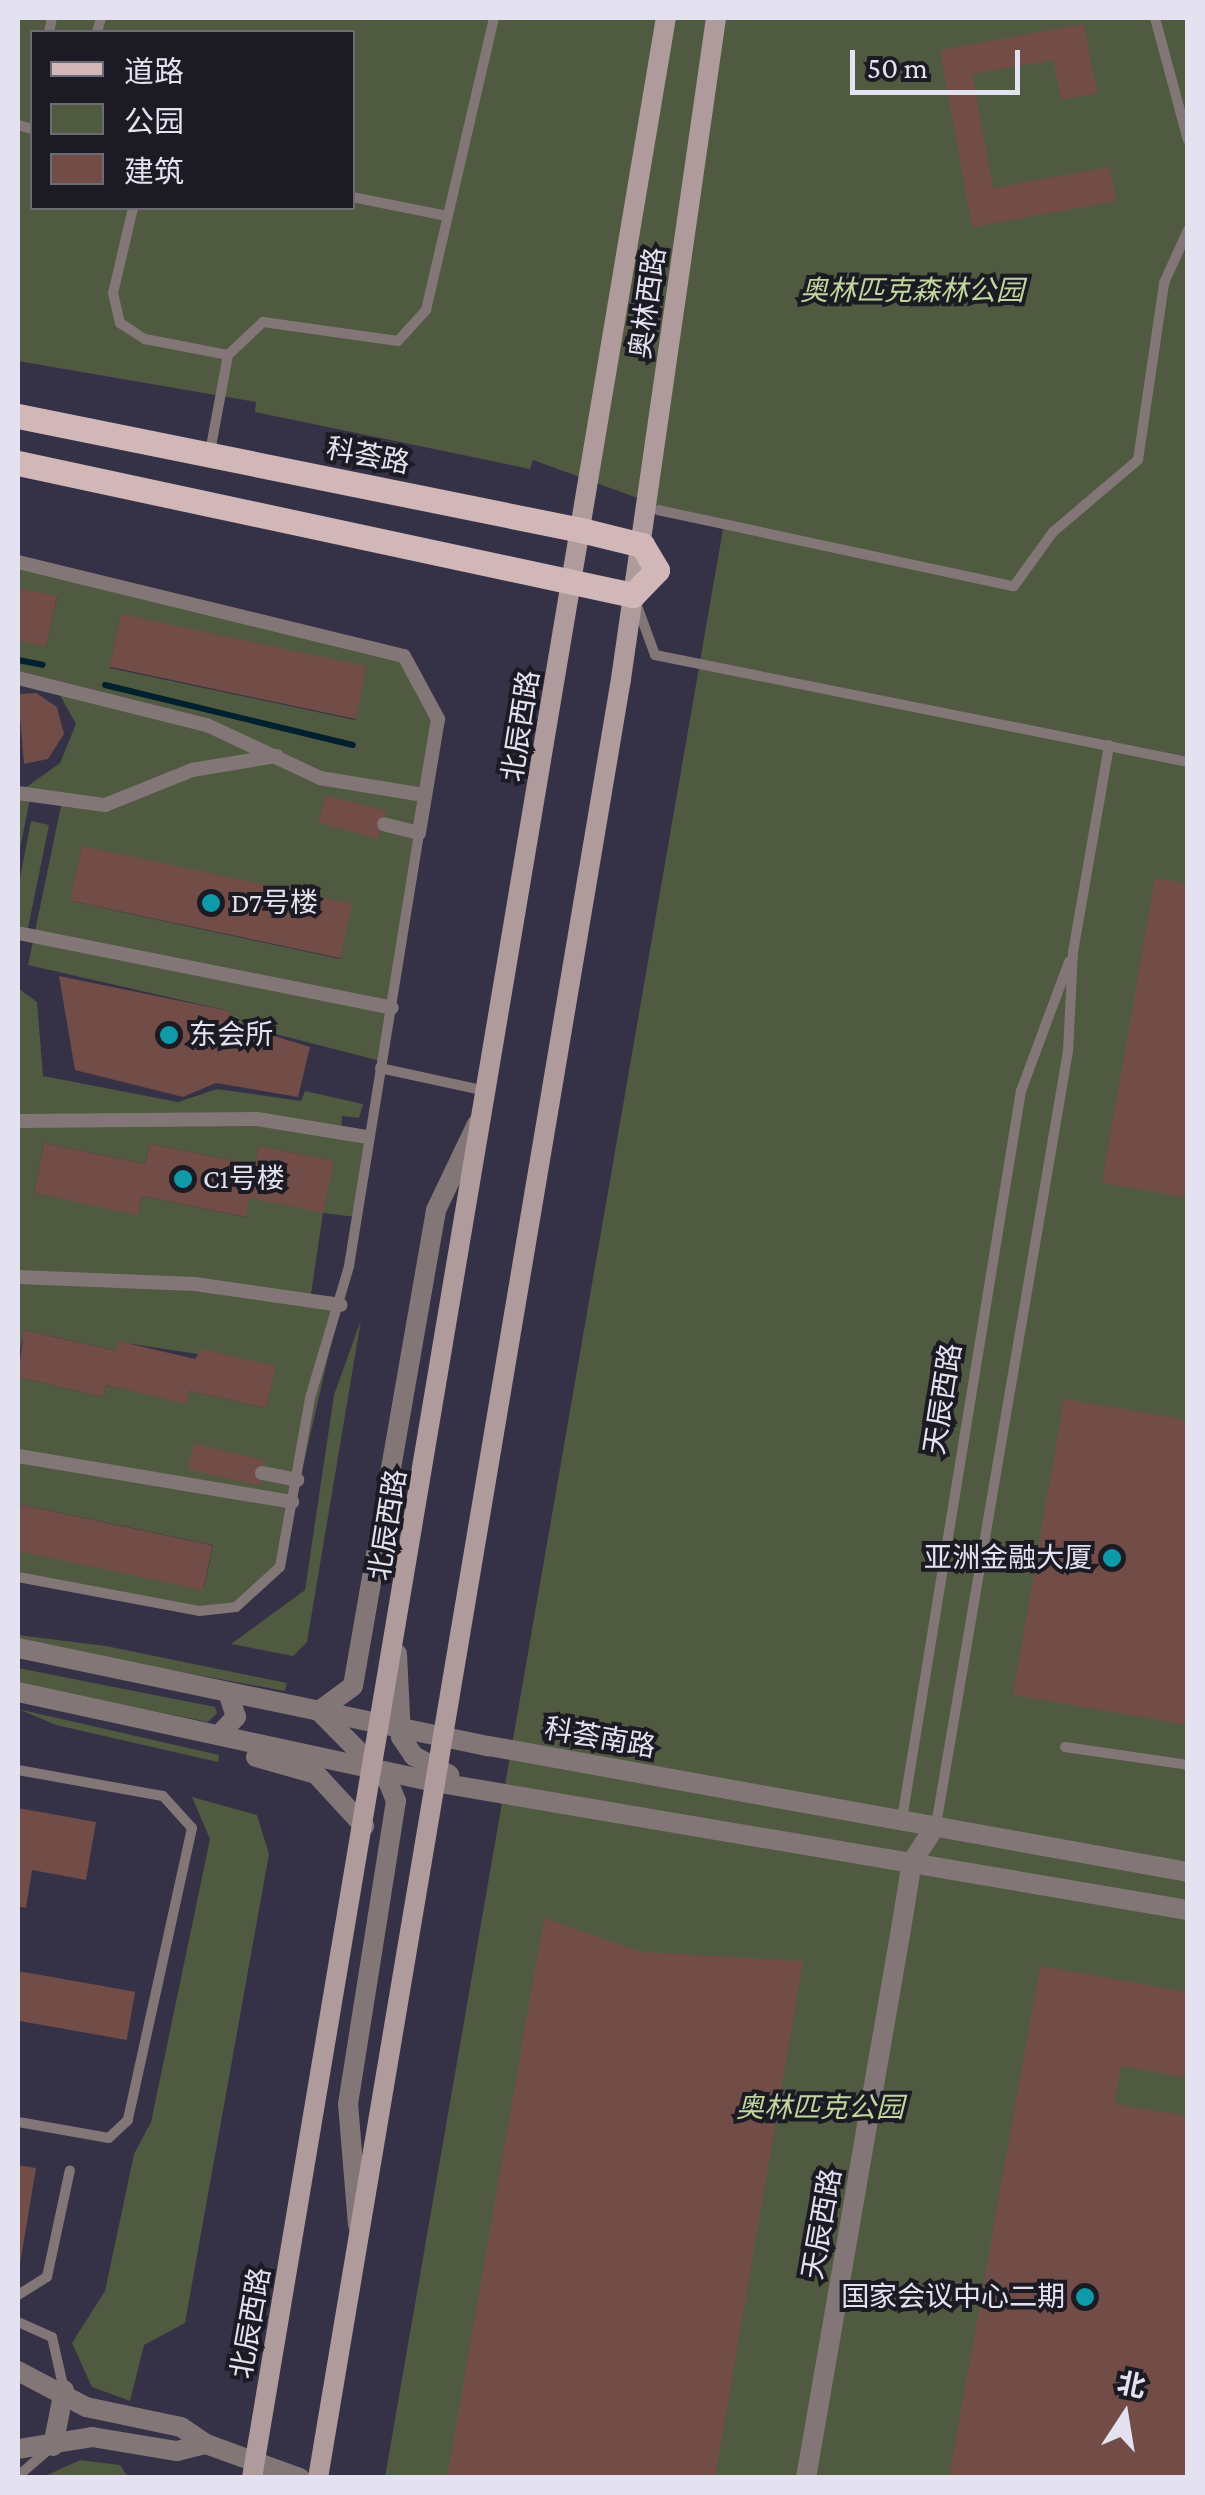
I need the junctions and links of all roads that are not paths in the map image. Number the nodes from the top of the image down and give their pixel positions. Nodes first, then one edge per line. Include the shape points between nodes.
1 (494, 18) edge
2 (666, 18) edge
3 (716, 18) edge
4 (1155, 18) edge
5 (1188, 140) edge
6 (355, 199) edge
7 (134, 210) edge
8 (447, 216) junction
9 (1188, 230) edge
10 (228, 355) junction
11 (18, 416) edge
12 (210, 455) junction
13 (18, 463) edge
14 (658, 510) dead end
15 (582, 530) junction
16 (642, 544) junction
17 (18, 562) edge
18 (573, 581) junction
19 (633, 595) junction
20 (18, 678) edge
21 (1109, 745) junction
22 (277, 756) junction
23 (1188, 762) edge
24 (18, 793) edge
25 (424, 795) junction
26 (384, 824) dead end
27 (418, 833) junction
28 (18, 933) edge
29 (1073, 952) junction
30 (392, 1008) junction
31 (380, 1068) junction
32 (487, 1100) junction
33 (18, 1121) edge
34 (367, 1138) junction
35 (18, 1277) edge
36 (340, 1305) junction
37 (18, 1456) edge
38 (262, 1472) dead end
39 (297, 1480) junction
40 (292, 1502) junction
41 (18, 1577) edge
42 (396, 1642) junction
43 (18, 1648) edge
44 (228, 1692) junction
45 (18, 1694) edge
46 (319, 1711) junction
47 (382, 1725) junction
48 (219, 1735) junction
49 (448, 1738) junction
50 (1065, 1747) dead end
51 (1188, 1765) edge
52 (374, 1768) junction
53 (18, 1770) edge
54 (440, 1783) junction
55 (480, 1790) junction
56 (902, 1819) junction
57 (936, 1825) junction
58 (364, 1826) junction
59 (912, 1862) junction
60 (1188, 1872) edge
61 (1188, 1910) edge
62 (18, 2122) edge
63 (70, 2170) dead end
64 (360, 2238) junction
65 (18, 2294) edge
66 (18, 2322) edge
67 (18, 2371) edge
68 (64, 2390) junction
69 (206, 2444) junction
70 (53, 2446) junction
71 (18, 2450) edge
72 (253, 2469) edge
73 (18, 2476) edge
74 (300, 2478) edge
75 (318, 2478) edge
76 (806, 2478) edge

1 - 8 lane
2 - 15 main road, 奥林西路
3 - 16 main road, 奥林西路
4 - 5 lane
6 - 8 lane
7 - 10 lane via 114,293 120,323 145,339
8 - 10 lane via 426,310 398,341 263,322
9 - 14 lane via 1164,284 1138,460 1053,532 1014,586
10 - 12 lane
11 - 12 main road, 科荟路
12 - 15 main road, 科荟路
13 - 18 main road
15 - 16 main road, 科荟路
15 - 18 main road, 奥林西路
16 - 19 main road via 658,570
17 - 25 street via 404,656 438,718
18 - 19 main road
18 - 32 main road, 北辰西路
19 - 21 lane via 655,655
19 - 49 main road
20 - 22 street via 207,725
21 - 23 lane
21 - 29 lane, 天辰西路
22 - 24 street via 192,770 105,806
22 - 25 street via 320,778
25 - 27 street
26 - 27 street
27 - 30 lane
28 - 30 street
29 - 56 lane, 天辰西路 via 1021,1091
29 - 57 lane, 天辰西路 via 1068,1050
30 - 31 lane
31 - 32 lane
31 - 34 lane
32 - 42 main road, 北辰西路
32 - 46 street via 436,1210 352,1686
33 - 34 street via 257,1120
34 - 36 lane
35 - 36 street via 195,1284
36 - 39 lane via 310,1398
37 - 40 street
38 - 39 street
39 - 40 lane
40 - 41 lane via 280,1567 236,1607 200,1611
42 - 47 main road, 北辰西路
42 - 55 street via 401,1736 414,1756
43 - 44 street, 科荟南路
44 - 46 street, 科荟南路
44 - 48 street via 236,1716
45 - 48 street
45 - 58 street via 63,1714 300,1767 338,1792
46 - 47 street, 科荟南路
46 - 64 street via 396,1801 348,2104
47 - 49 street, 科荟南路
47 - 52 main road, 北辰西路
48 - 52 street
49 - 54 main road
49 - 56 street, 科荟南路
50 - 51 lane
52 - 54 street
52 - 58 main road, 北辰西路
53 - 62 lane via 163,1796 192,1828 128,2120 109,2138
54 - 55 street
54 - 64 main road
55 - 59 street
56 - 57 street, 科荟南路
56 - 59 street, 天辰西路
57 - 59 street, 天辰西路
57 - 60 street, 科荟南路
58 - 72 main road, 北辰西路
59 - 61 street
59 - 76 street, 天辰西路
63 - 65 lane via 48,2277
64 - 75 main road
66 - 68 lane via 52,2337
67 - 68 street
68 - 69 street via 86,2407 188,2430
68 - 70 street
69 - 70 street via 177,2451 92,2437
69 - 72 street
70 - 71 street
70 - 73 lane
72 - 74 street

